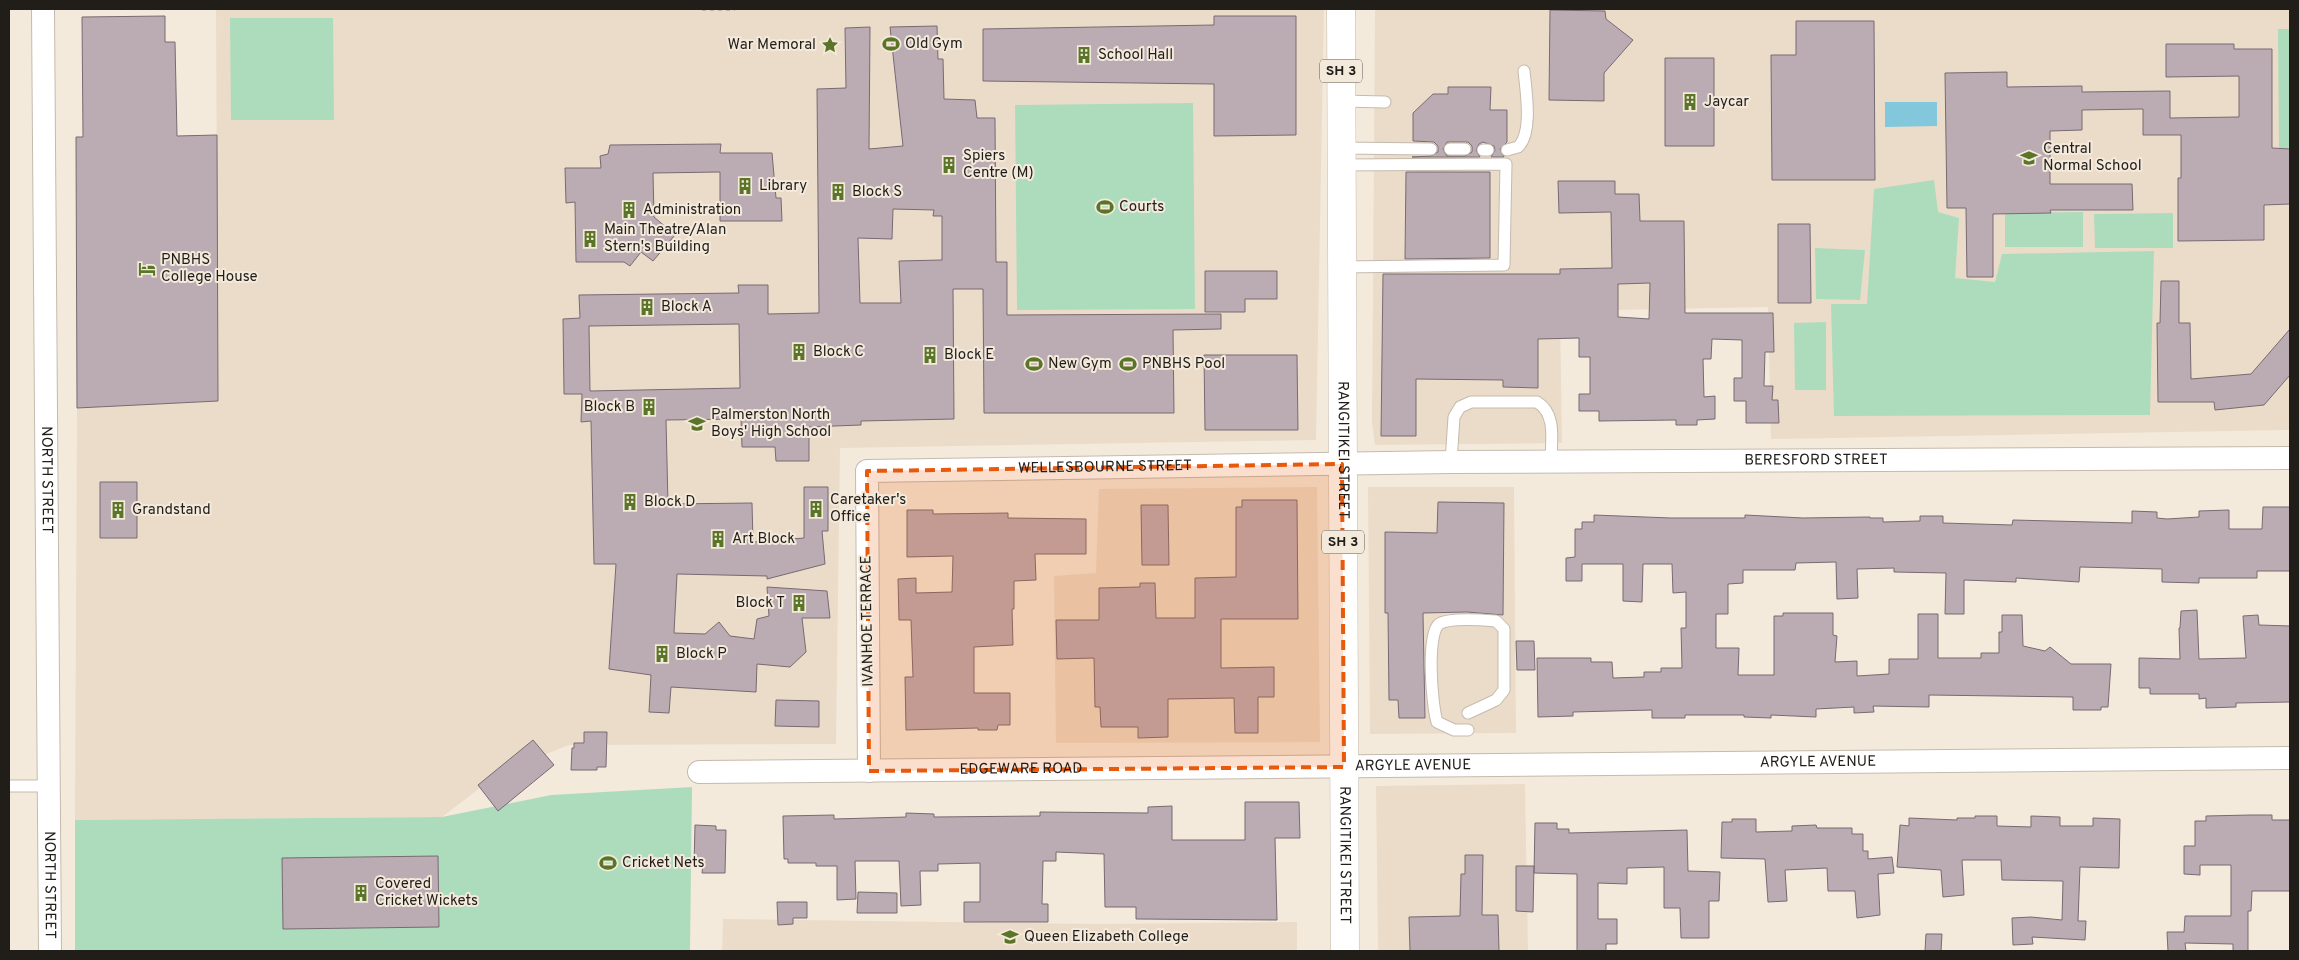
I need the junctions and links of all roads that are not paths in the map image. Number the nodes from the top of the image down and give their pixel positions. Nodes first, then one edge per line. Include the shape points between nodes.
1 (43, 9) edge
2 (1341, 9) edge
3 (1524, 71) dead end
4 (1341, 101) junction
5 (1385, 102) dead end
6 (1432, 149) dead end
7 (1450, 149) dead end
8 (1465, 149) dead end
9 (1507, 150) dead end
10 (1341, 157) junction
11 (1341, 267) junction
12 (2290, 458) edge
13 (1551, 461) junction
14 (1451, 462) junction
15 (1342, 464) junction
16 (867, 471) joint
17 (1468, 713) dead end
18 (1468, 730) dead end
19 (2290, 758) edge
20 (1344, 767) junction
21 (869, 771) junction
22 (699, 772) dead end
23 (9, 786) edge
24 (49, 786) junction
25 (50, 951) edge
26 (1345, 951) edge

1 - 24 street, NORTH STREET
2 - 4 highway, RANGITIKEI STREET / SH 3
3 - 9 lane via 1527,108 1524,138 1518,147
4 - 5 lane
4 - 10 highway, RANGITIKEI STREET / SH 3
6 - 10 lane
7 - 8 lane
10 - 11 highway, RANGITIKEI STREET / SH 3
10 - 11 lane via 1506,164 1504,265
11 - 15 highway, RANGITIKEI STREET / SH 3
12 - 13 street, BERESFORD STREET
13 - 14 street, BERESFORD STREET
13 - 14 lane via 1550,420 1542,405 1537,402 1471,402 1460,407 1454,417
14 - 15 street, BERESFORD STREET
15 - 16 street, WELLESBOURNE STREET
15 - 20 highway, RANGITIKEI STREET / SH 3
16 - 21 street, IVANHOE TERRACE
17 - 18 lane via 1496,700 1504,690 1504,629 1496,621 1448,620 1439,625 1434,634 1432,678 1437,722 1454,730
19 - 20 street, ARGYLE AVENUE
20 - 21 street, EDGEWARE ROAD
20 - 26 highway, RANGITIKEI STREET / SH 3
21 - 22 street, EDGEWARE ROAD
23 - 24 lane
24 - 25 street, NORTH STREET

